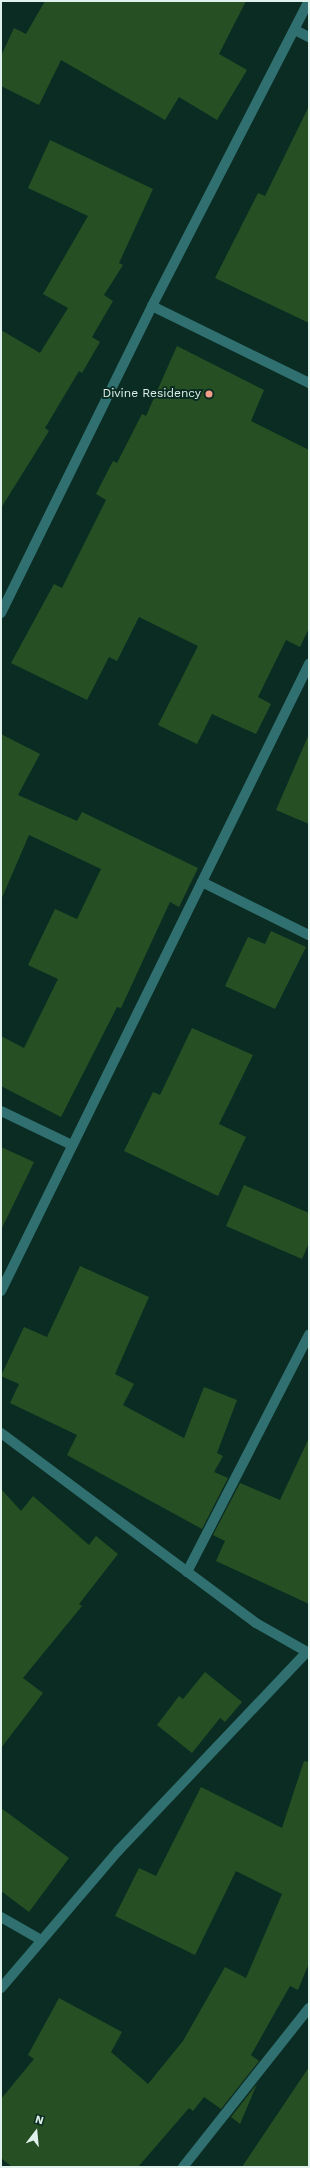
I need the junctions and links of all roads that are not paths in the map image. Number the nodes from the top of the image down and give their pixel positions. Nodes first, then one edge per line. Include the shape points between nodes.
1 (308, 1) edge
2 (295, 30) junction
3 (309, 37) edge
4 (152, 306) junction
5 (309, 383) edge
6 (1, 613) edge
7 (309, 664) edge
8 (202, 882) junction
9 (309, 935) edge
10 (1, 1111) edge
11 (72, 1145) junction
12 (1, 1291) edge
13 (309, 1335) edge
14 (1, 1433) edge
15 (187, 1572) junction
16 (308, 1652) edge
17 (1, 1917) edge
18 (41, 1940) junction
19 (1, 1988) edge
20 (309, 2008) edge
21 (183, 2167) edge

1 - 2 street
2 - 3 street
2 - 4 street
4 - 5 street
4 - 6 street
7 - 8 street
8 - 9 street
8 - 11 street
10 - 11 street
11 - 12 street
13 - 15 street
14 - 15 street
15 - 16 street via 256,1623
16 - 18 street via 118,1851
17 - 18 street
18 - 19 street
20 - 21 street

